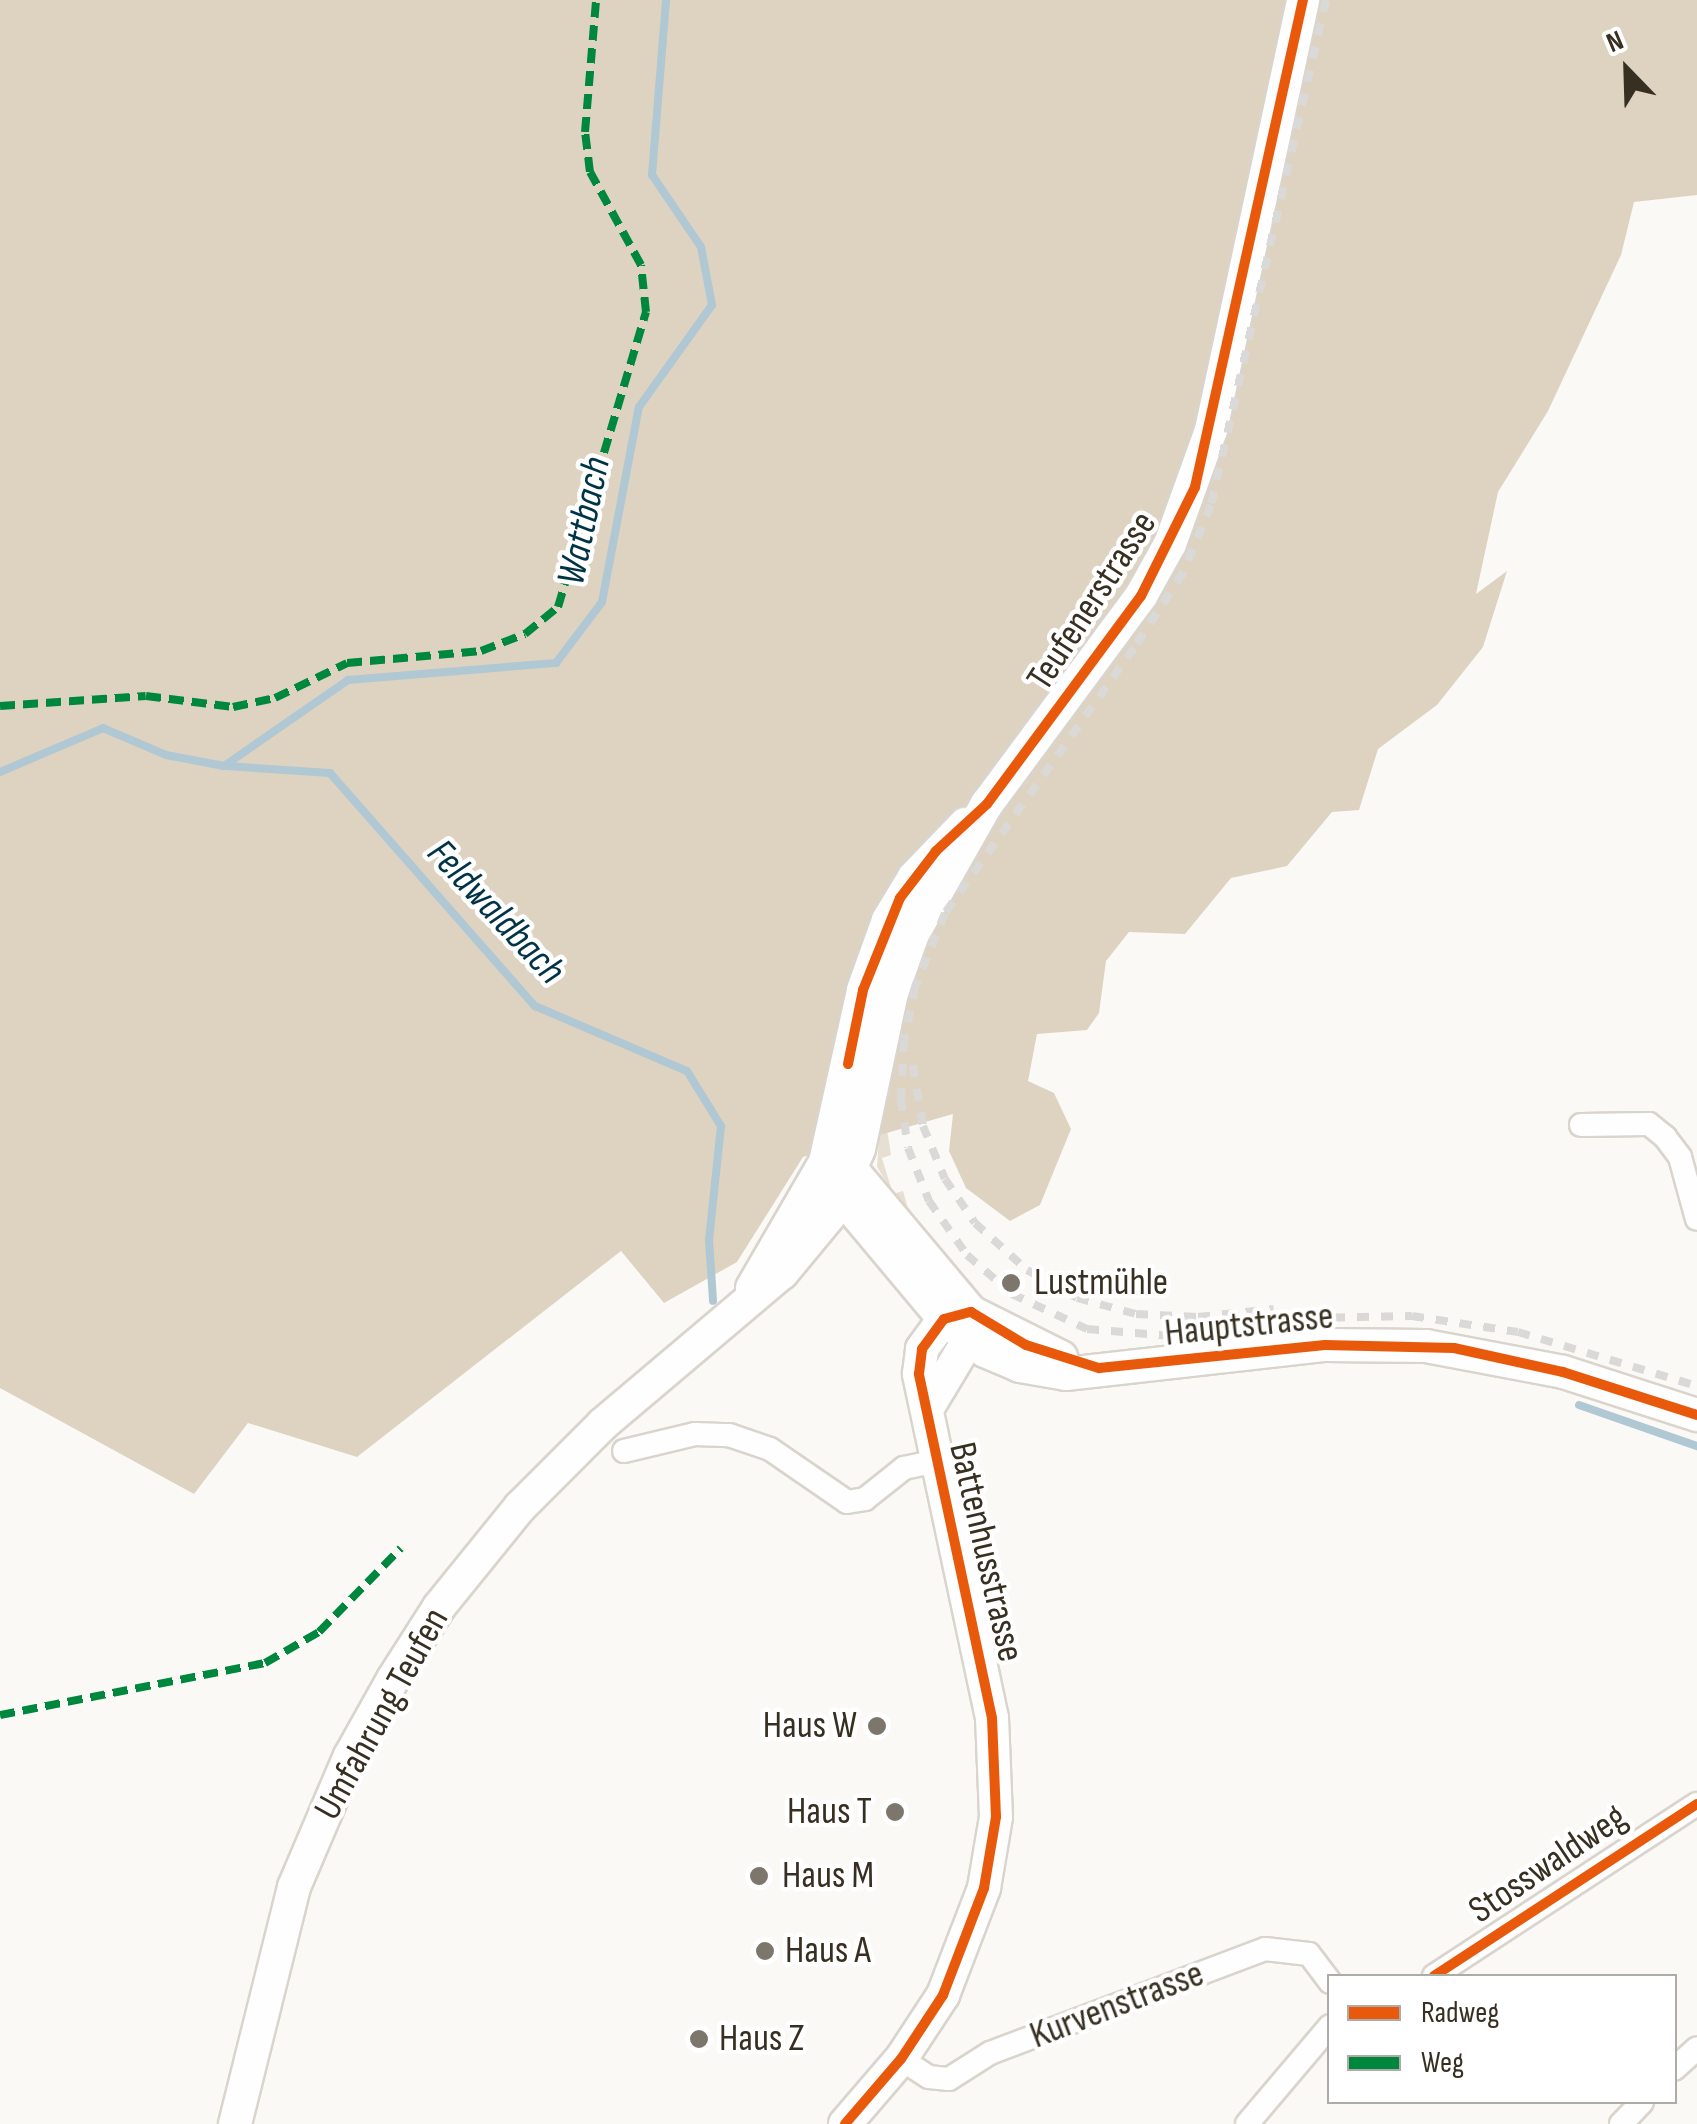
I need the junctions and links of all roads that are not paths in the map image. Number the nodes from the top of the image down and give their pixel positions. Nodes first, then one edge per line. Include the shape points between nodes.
1 (1304, 0) edge
2 (1581, 1125) dead end
3 (837, 1180) junction
4 (1697, 1219) edge
5 (961, 1323) junction
6 (1697, 1416) edge
7 (624, 1451) dead end
8 (932, 1462) junction
9 (1697, 1804) edge
10 (1437, 1974) edge
11 (1327, 1978) edge
12 (1327, 2030) edge
13 (1697, 2048) edge
14 (901, 2059) junction
15 (1677, 2065) edge
16 (1640, 2104) edge
17 (235, 2124) edge
18 (845, 2124) edge
19 (1247, 2124) edge
20 (1621, 2124) edge

1 - 3 main road, Teufenerstrasse via 1195,488 1140,596 987,804 936,851 888,920 863,990
2 - 4 street via 1649,1124 1680,1157
3 - 5 main road
3 - 17 main road, Umfahrung Teufen via 748,1297 602,1424 520,1508 392,1679 350,1756 294,1887
5 - 6 main road, Hauptstrasse via 1002,1359 1050,1374 1325,1345 1426,1346 1563,1372
5 - 8 main road, Battenhusstrasse via 919,1360
7 - 8 street via 695,1434 729,1435 770,1449 847,1502 865,1499 904,1468
8 - 14 main road, Battenhusstrasse via 992,1718 996,1818 984,1888 962,1954
9 - 10 street, Stosswaldweg
11 - 14 street, Kurvenstrasse via 1310,1954 1265,1949 990,2054 949,2078 929,2076
12 - 19 street
13 - 15 street
14 - 18 main road, Battenhusstrasse
16 - 20 street

